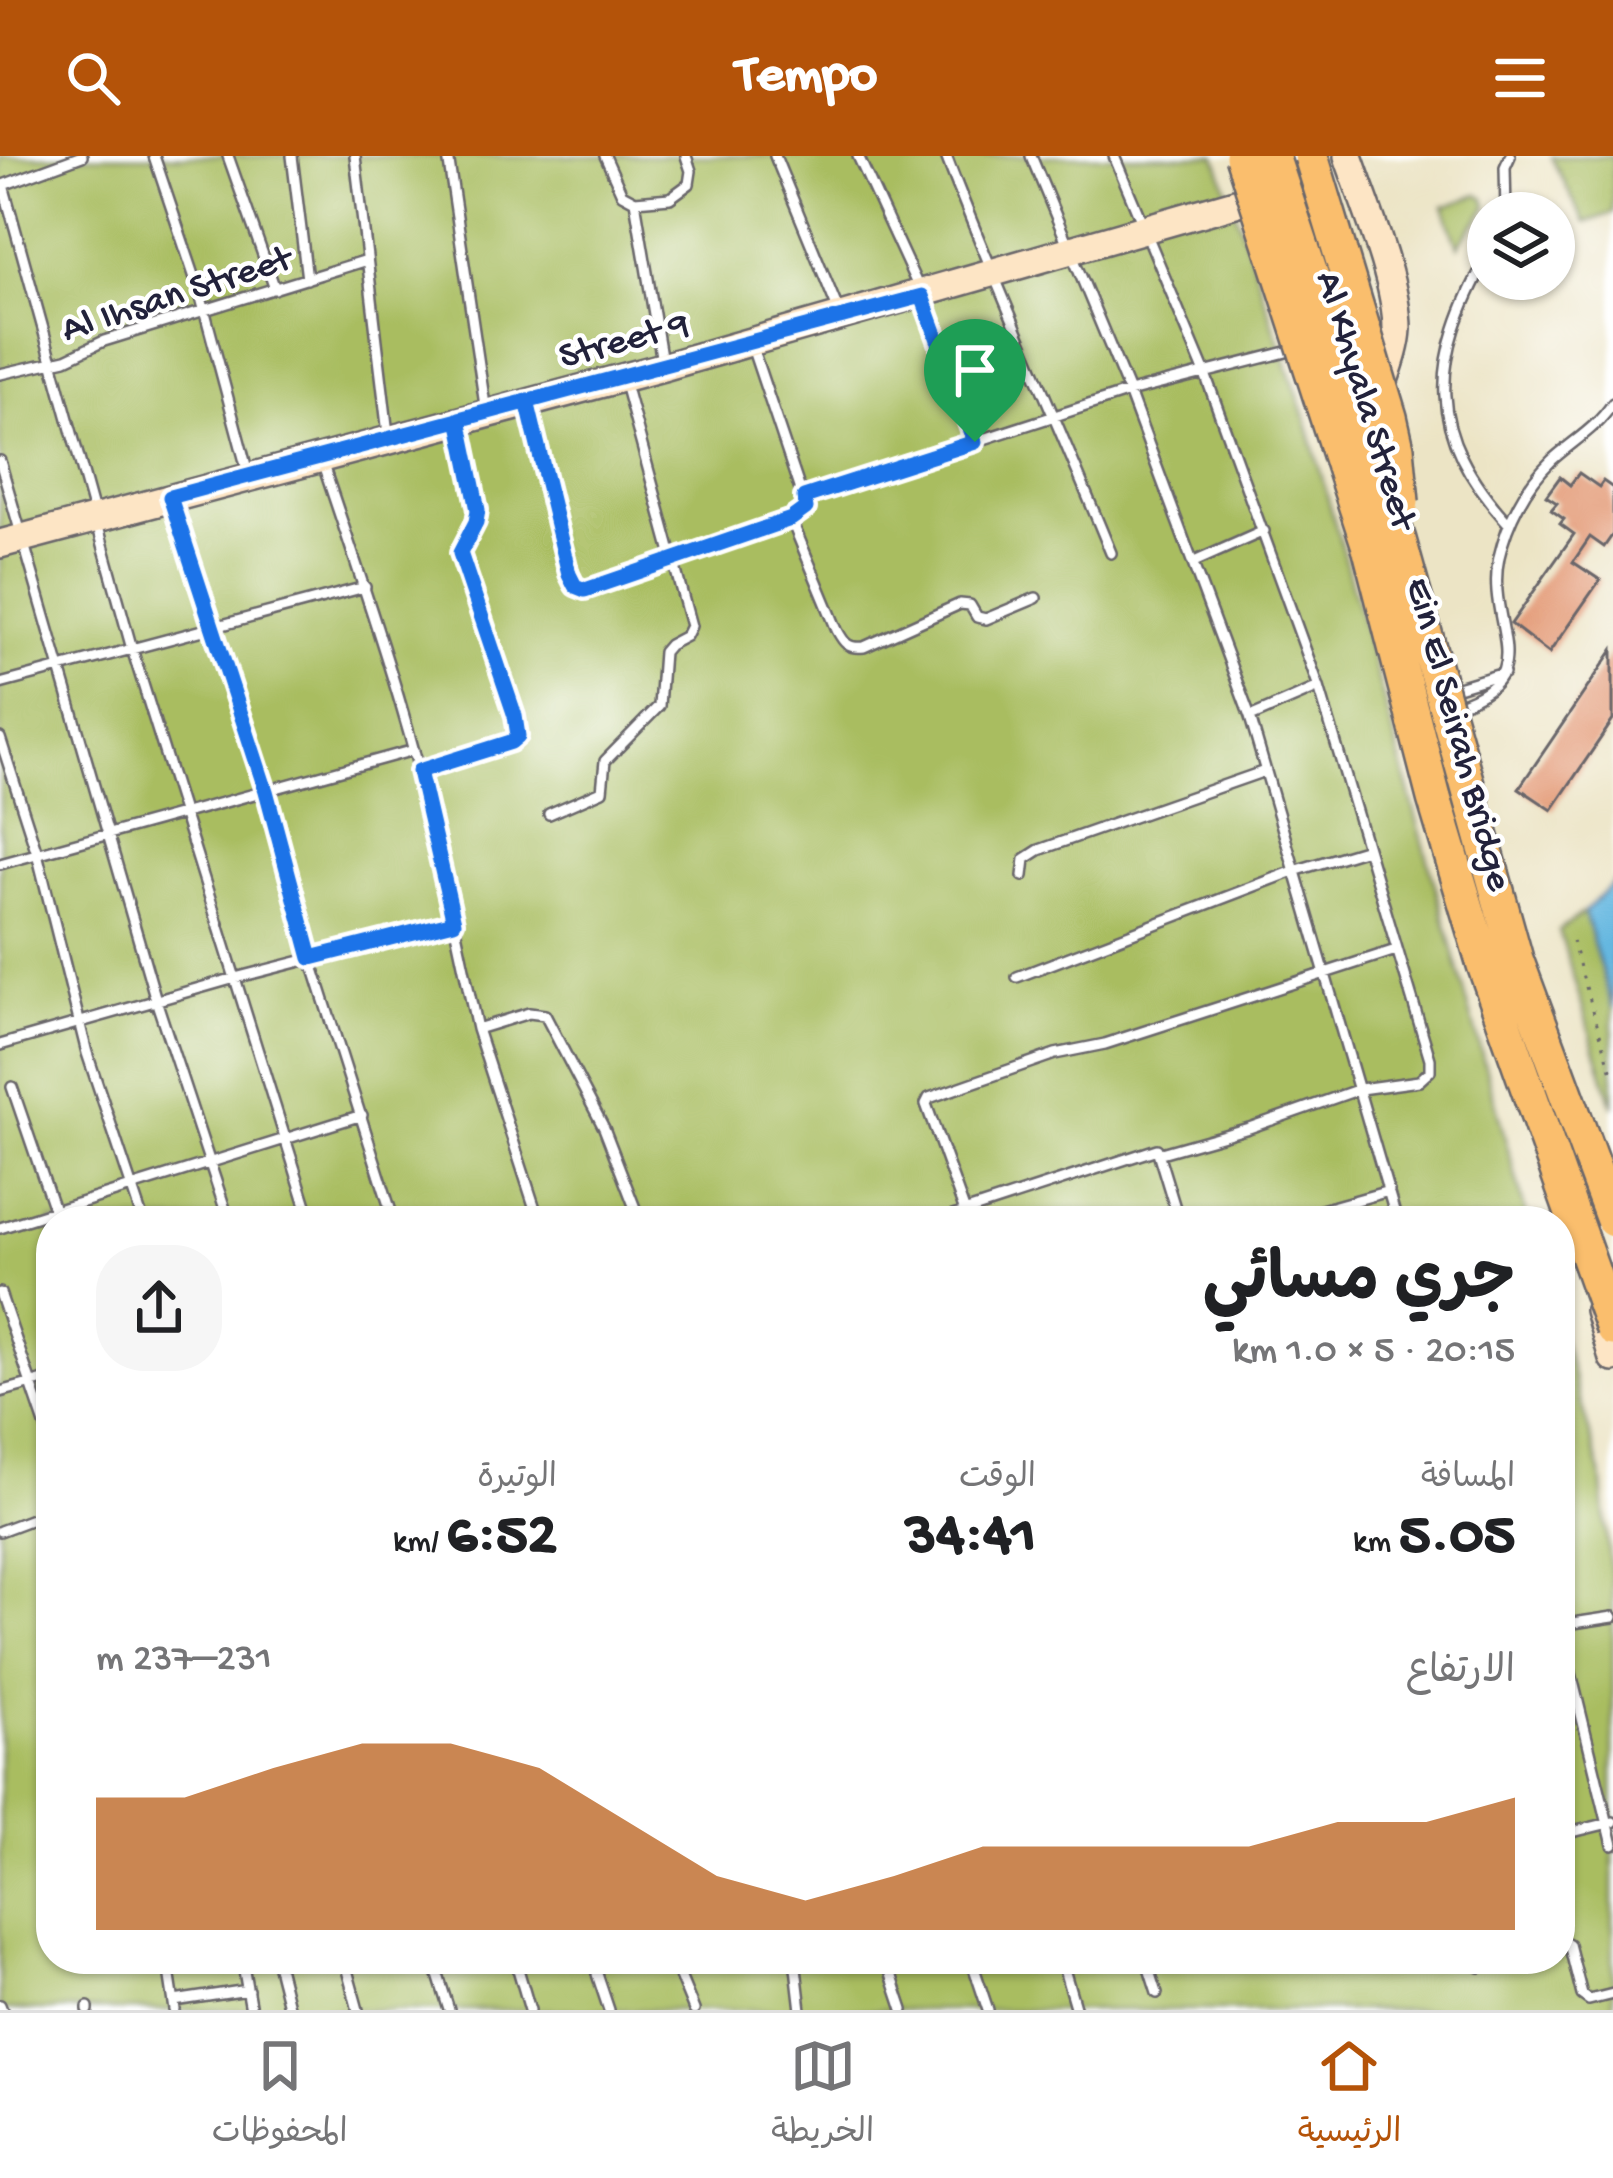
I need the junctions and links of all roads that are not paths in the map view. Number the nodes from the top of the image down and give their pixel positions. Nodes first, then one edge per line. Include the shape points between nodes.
1 (82, 156) edge
2 (154, 156) edge
3 (228, 156) edge
4 (292, 156) edge
5 (355, 156) edge
6 (448, 156) edge
7 (605, 156) edge
8 (686, 156) edge
9 (775, 156) edge
10 (858, 156) edge
11 (946, 156) edge
12 (1031, 156) edge
13 (1114, 156) edge
14 (1246, 156) edge
15 (1272, 156) edge
16 (1282, 156) edge
17 (1311, 156) edge
18 (1348, 156) edge
19 (1510, 156) edge
20 (2, 185) edge
21 (1506, 192) edge
22 (1263, 196) junction
23 (635, 201) junction
24 (1147, 230) junction
25 (1072, 251) junction
26 (368, 260) junction
27 (991, 275) junction
28 (307, 279) junction
29 (274, 289) junction
30 (922, 296) junction
31 (1468, 300) edge
32 (204, 312) junction
33 (841, 317) junction
34 (751, 342) junction
35 (1314, 345) junction
36 (54, 360) junction
37 (663, 368) junction
38 (1204, 371) junction
39 (0, 374) edge
40 (623, 377) junction
41 (1129, 392) junction
42 (527, 401) junction
43 (1613, 403) edge
44 (1374, 414) junction
45 (472, 416) junction
46 (1056, 417) junction
47 (389, 439) junction
48 (975, 442) junction
49 (321, 457) junction
50 (0, 461) edge
51 (249, 477) junction
52 (170, 497) junction
53 (804, 497) junction
54 (95, 517) junction
55 (791, 519) junction
56 (1509, 524) junction
57 (1264, 531) junction
58 (11, 540) edge
59 (1400, 540) junction
60 (1112, 553) dead end
61 (674, 561) junction
62 (1194, 562) junction
63 (365, 587) junction
64 (1036, 598) dead end
65 (213, 627) junction
66 (133, 649) junction
67 (61, 668) junction
68 (1504, 673) junction
69 (0, 684) edge
70 (1319, 687) junction
71 (1454, 697) junction
72 (1417, 699) junction
73 (1250, 717) junction
74 (0, 738) edge
75 (414, 750) junction
76 (419, 771) junction
77 (1265, 771) junction
78 (266, 791) junction
79 (186, 813) junction
80 (549, 814) dead end
81 (111, 834) junction
82 (1366, 849) junction
83 (37, 853) junction
84 (0, 864) edge
85 (1294, 871) junction
86 (1023, 876) dead end
87 (454, 922) junction
88 (1396, 950) junction
89 (311, 958) junction
90 (1322, 973) junction
91 (1017, 977) dead end
92 (235, 978) junction
93 (156, 1000) junction
94 (79, 1021) junction
95 (477, 1029) junction
96 (0, 1030) edge
97 (2, 1045) edge
98 (12, 1087) dead end
99 (1360, 1089) junction
100 (362, 1115) junction
101 (285, 1139) junction
102 (1161, 1153) junction
103 (210, 1162) junction
104 (132, 1187) junction
105 (1389, 1191) junction
106 (54, 1206) edge
107 (83, 1206) edge
108 (138, 1206) edge
109 (224, 1206) edge
110 (306, 1206) edge
111 (389, 1206) edge
112 (533, 1206) edge
113 (634, 1206) edge
114 (963, 1206) edge
115 (994, 1206) edge
116 (1175, 1206) edge
117 (1336, 1206) edge
118 (1393, 1206) edge
119 (1567, 1206) edge
120 (1570, 1206) edge
121 (36, 1220) edge
122 (1613, 1220) edge
123 (1575, 1221) edge
124 (0, 1228) edge
125 (1575, 1234) edge
126 (1613, 1240) edge
127 (0, 1293) edge
128 (1613, 1328) edge
129 (1613, 1358) edge
130 (36, 1381) edge
131 (29, 1383) junction
132 (0, 1392) edge
133 (36, 1402) edge
134 (36, 1518) edge
135 (0, 1531) edge
136 (1613, 1617) edge
137 (1575, 1624) edge
138 (1575, 1686) edge
139 (1610, 1823) edge
140 (1575, 1831) edge
141 (1613, 1845) edge
142 (1575, 1968) edge
143 (245, 1974) edge
144 (280, 1974) edge
145 (348, 1974) edge
146 (438, 1974) edge
147 (519, 1974) edge
148 (597, 1974) edge
149 (679, 1974) edge
150 (797, 1974) edge
151 (891, 1974) edge
152 (976, 1974) edge
153 (1065, 1974) edge
154 (1151, 1974) edge
155 (170, 1977) dead end
156 (248, 1990) junction
157 (1157, 1993) dead end
158 (1613, 1994) edge
159 (174, 2006) edge
160 (251, 2010) edge
161 (289, 2010) edge
162 (358, 2010) edge
163 (449, 2010) edge
164 (530, 2010) edge
165 (609, 2010) edge
166 (694, 2010) edge
167 (801, 2010) edge
168 (904, 2010) edge
169 (988, 2010) edge
170 (1076, 2010) edge

1 - 20 lane
2 - 32 lane
3 - 29 lane
4 - 28 lane
5 - 26 lane
6 - 45 lane
7 - 23 lane via 622,194
8 - 23 lane via 689,184 670,198
9 - 33 lane
10 - 30 lane
11 - 27 lane
12 - 25 lane
13 - 24 lane
14 - 22 street, Al Khyala Street
14 - 120 highway, Ein El Seirah Bridge, bridge via 1370,550 1484,965
15 - 59 highway, Ein El Seirah Bridge, bridge
16 - 44 street, Al Khyala Street
17 - 59 highway, bridge via 1397,448
18 - 44 street via 1396,314
19 - 21 lane
20 - 36 lane
22 - 24 street, Street 9
22 - 35 street, Al Khyala Street
23 - 37 lane
24 - 25 street, Street 9
24 - 38 lane
25 - 27 street, Street 9
25 - 41 lane
26 - 28 lane, Al Ihsan Street
26 - 47 lane
27 - 30 street, Street 9
27 - 46 lane
28 - 29 lane, Al Ihsan Street
29 - 32 lane, Al Ihsan Street
30 - 33 street, Street 9
30 - 48 lane
31 - 56 lane via 1445,353 1450,428 1463,464
32 - 36 lane, Al Ihsan Street
32 - 51 lane
33 - 34 street, Street 9
34 - 37 street, Street 9
34 - 53 lane
35 - 38 lane
35 - 72 street, Al Khyala Street
36 - 39 lane, Al Ihsan Street
36 - 54 lane
37 - 40 street, Street 9
38 - 41 lane
38 - 57 lane
40 - 42 street, Street 9
40 - 61 lane
41 - 46 lane
41 - 62 lane
42 - 45 street, Street 9
42 - 61 lane via 575,586
43 - 56 lane via 1527,490
44 - 71 street, Al Khyala Street
45 - 47 street, Street 9
45 - 76 lane via 478,510 460,553 519,730 511,742
46 - 48 lane
46 - 60 lane
47 - 49 street, Street 9
48 - 53 lane
49 - 51 street, Street 9
49 - 63 lane
50 - 58 lane
51 - 52 street, Street 9
52 - 54 street, Street 9
52 - 65 lane
53 - 55 lane via 806,508
54 - 58 street, Street 9
54 - 66 lane
55 - 61 lane
55 - 64 lane via 836,630 852,648 960,604 986,619
56 - 68 lane via 1495,599
57 - 62 lane
57 - 70 lane
58 - 67 lane
59 - 122 highway, Ein El Seirah Bridge, bridge via 1516,958
61 - 80 lane via 691,626 663,652 659,706 604,760 602,791
62 - 73 lane
63 - 65 lane
63 - 75 lane
65 - 66 lane
65 - 78 lane
66 - 67 lane
66 - 79 lane
67 - 69 lane
67 - 81 lane
68 - 71 lane
68 - 71 lane via 1483,697
70 - 73 lane
70 - 82 lane
71 - 72 street
71 - 126 street, Al Khyala Street
72 - 119 street, Al Khyala Street
73 - 77 lane
74 - 83 lane
75 - 76 lane
75 - 78 lane
76 - 87 lane
77 - 85 lane
77 - 86 lane via 1039,850 1025,859
78 - 79 lane
78 - 89 lane
79 - 81 lane
79 - 92 lane
81 - 83 lane
81 - 93 lane
82 - 85 lane
82 - 88 lane
83 - 84 lane
83 - 94 lane
85 - 90 lane
85 - 91 lane
87 - 89 lane
87 - 95 lane
88 - 90 lane
88 - 99 lane via 1430,1071 1419,1081
89 - 92 lane
89 - 100 lane
90 - 99 lane
90 - 114 lane via 927,1099
92 - 93 lane
92 - 101 lane
93 - 94 lane
93 - 103 lane
94 - 97 lane
94 - 104 lane
95 - 112 lane
95 - 113 lane via 544,1015 604,1128
96 - 97 lane
98 - 106 lane
99 - 102 lane
99 - 105 lane
100 - 101 lane
100 - 111 lane
101 - 103 lane
101 - 110 lane
102 - 115 lane via 1149,1150
102 - 116 lane
103 - 104 lane
103 - 109 lane
104 - 107 lane
104 - 108 lane
105 - 117 lane
105 - 118 lane
121 - 124 lane
123 - 128 highway, Ein El Seirah Bridge, bridge
125 - 129 street, Al Khyala Street
127 - 131 lane
130 - 131 lane
131 - 132 lane
131 - 133 lane
134 - 135 lane
136 - 137 lane
138 - 139 lane
139 - 140 lane
139 - 141 lane
142 - 158 lane via 1589,2000
143 - 156 lane
144 - 161 lane
145 - 162 lane
146 - 163 lane
147 - 164 lane
148 - 165 lane
149 - 166 lane
150 - 167 lane
151 - 168 lane
152 - 169 lane
153 - 170 lane
154 - 157 lane
155 - 159 lane
156 - 159 lane
156 - 160 lane

